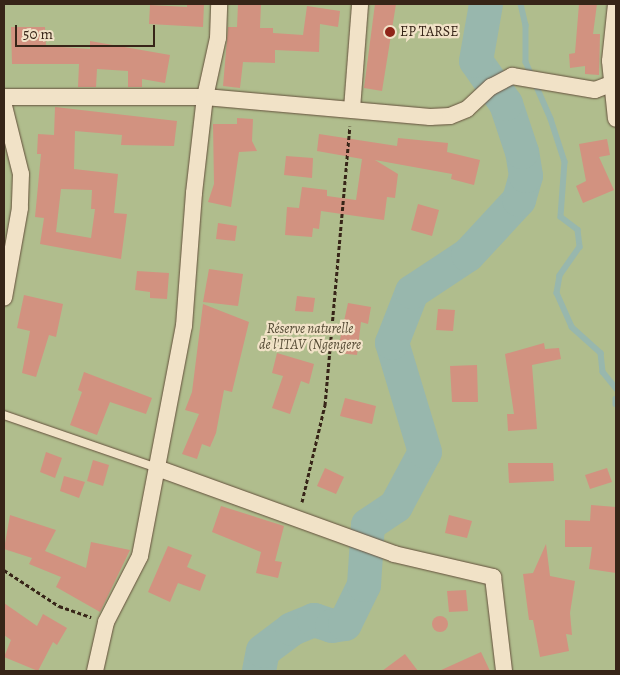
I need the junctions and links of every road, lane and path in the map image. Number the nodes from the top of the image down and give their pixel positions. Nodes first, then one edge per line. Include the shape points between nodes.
1 (219, 4) edge
2 (360, 4) edge
3 (616, 4) edge
4 (614, 82) edge
5 (4, 97) edge
6 (205, 97) junction
7 (4, 106) edge
8 (352, 108) junction
9 (616, 119) edge
10 (4, 298) edge
11 (4, 415) edge
12 (158, 468) junction
13 (302, 523) junction
14 (4, 570) edge
15 (106, 622) junction
16 (95, 671) edge
17 (504, 671) edge

1 - 6 street via 218,38
2 - 8 street
3 - 4 street
4 - 8 street via 595,90 512,76 450,116
4 - 9 street
5 - 6 street
6 - 8 street
6 - 12 street via 184,326
7 - 10 street via 21,174 19,218
8 - 13 path via 325,405 302,493
11 - 12 lane
12 - 13 street
12 - 15 street via 140,556
13 - 17 street via 394,554 492,577
14 - 15 path via 59,606
15 - 16 street

